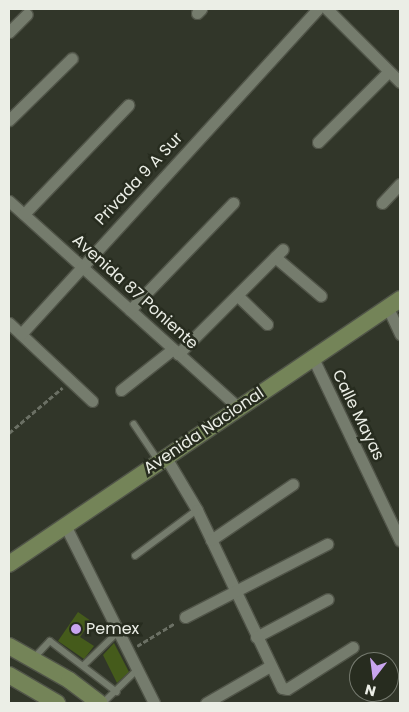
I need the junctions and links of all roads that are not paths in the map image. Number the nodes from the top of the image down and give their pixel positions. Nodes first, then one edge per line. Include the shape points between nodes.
1 (318, 9) edge
2 (327, 9) edge
3 (27, 14) dead end
4 (9, 32) edge
5 (72, 58) dead end
6 (390, 71) junction
7 (400, 82) edge
8 (128, 105) dead end
9 (9, 120) edge
10 (318, 142) dead end
11 (400, 184) edge
12 (9, 201) edge
13 (233, 202) dead end
14 (382, 203) dead end
15 (24, 214) junction
16 (81, 266) junction
17 (321, 296) dead end
18 (239, 297) junction
19 (394, 304) edge
20 (130, 310) junction
21 (9, 323) edge
22 (267, 324) dead end
23 (21, 334) junction
24 (400, 334) edge
25 (176, 351) junction
26 (313, 358) junction
27 (122, 390) dead end
28 (92, 401) dead end
29 (239, 408) junction
30 (134, 424) dead end
31 (162, 459) junction
32 (293, 484) dead end
33 (197, 510) junction
34 (65, 525) junction
35 (211, 540) junction
36 (400, 540) edge
37 (327, 544) dead end
38 (135, 556) dead end
39 (9, 564) edge
40 (234, 589) junction
41 (328, 599) dead end
42 (185, 617) road end
43 (118, 632) junction
44 (256, 637) junction
45 (9, 646) edge
46 (353, 647) dead end
47 (33, 659) junction
48 (83, 666) junction
49 (270, 666) junction
50 (137, 670) junction
51 (9, 675) edge
52 (117, 692) junction
53 (57, 703) edge
54 (99, 703) edge
55 (103, 703) edge
56 (154, 703) edge
57 (206, 703) edge

1 - 16 street, Privada 9 A Sur
2 - 6 street
3 - 4 street
5 - 9 street
6 - 7 street
6 - 10 street
8 - 15 street
11 - 14 street
12 - 15 street, Avenida 87 Poniente
13 - 20 street
15 - 16 street, Avenida 87 Poniente
16 - 20 street, Avenida 87 Poniente
16 - 23 street, Privada 9 A Sur
17 - 18 street via 279,253
18 - 22 street
18 - 25 street
19 - 24 street
19 - 26 main road, Avenida Nacional
20 - 25 street, Avenida 87 Poniente
21 - 23 street
23 - 28 street
25 - 27 street
25 - 29 street, Avenida 87 Poniente
26 - 29 main road, Avenida Nacional
26 - 36 street, Calle Mayas
29 - 31 main road, Avenida Nacional
30 - 31 lane
31 - 33 street
31 - 34 main road, Avenida Nacional
32 - 35 street
33 - 35 street
33 - 38 lane
34 - 39 main road, Avenida Nacional
34 - 43 street
35 - 40 street
37 - 40 street
40 - 42 street
40 - 44 street
41 - 44 street
43 - 48 lane
43 - 50 street
44 - 49 street
45 - 47 main road
46 - 49 street via 287,689 282,688
47 - 48 lane via 50,641
47 - 54 main road
48 - 52 lane
49 - 57 street
50 - 52 lane
50 - 56 street
51 - 53 main road
52 - 55 lane

